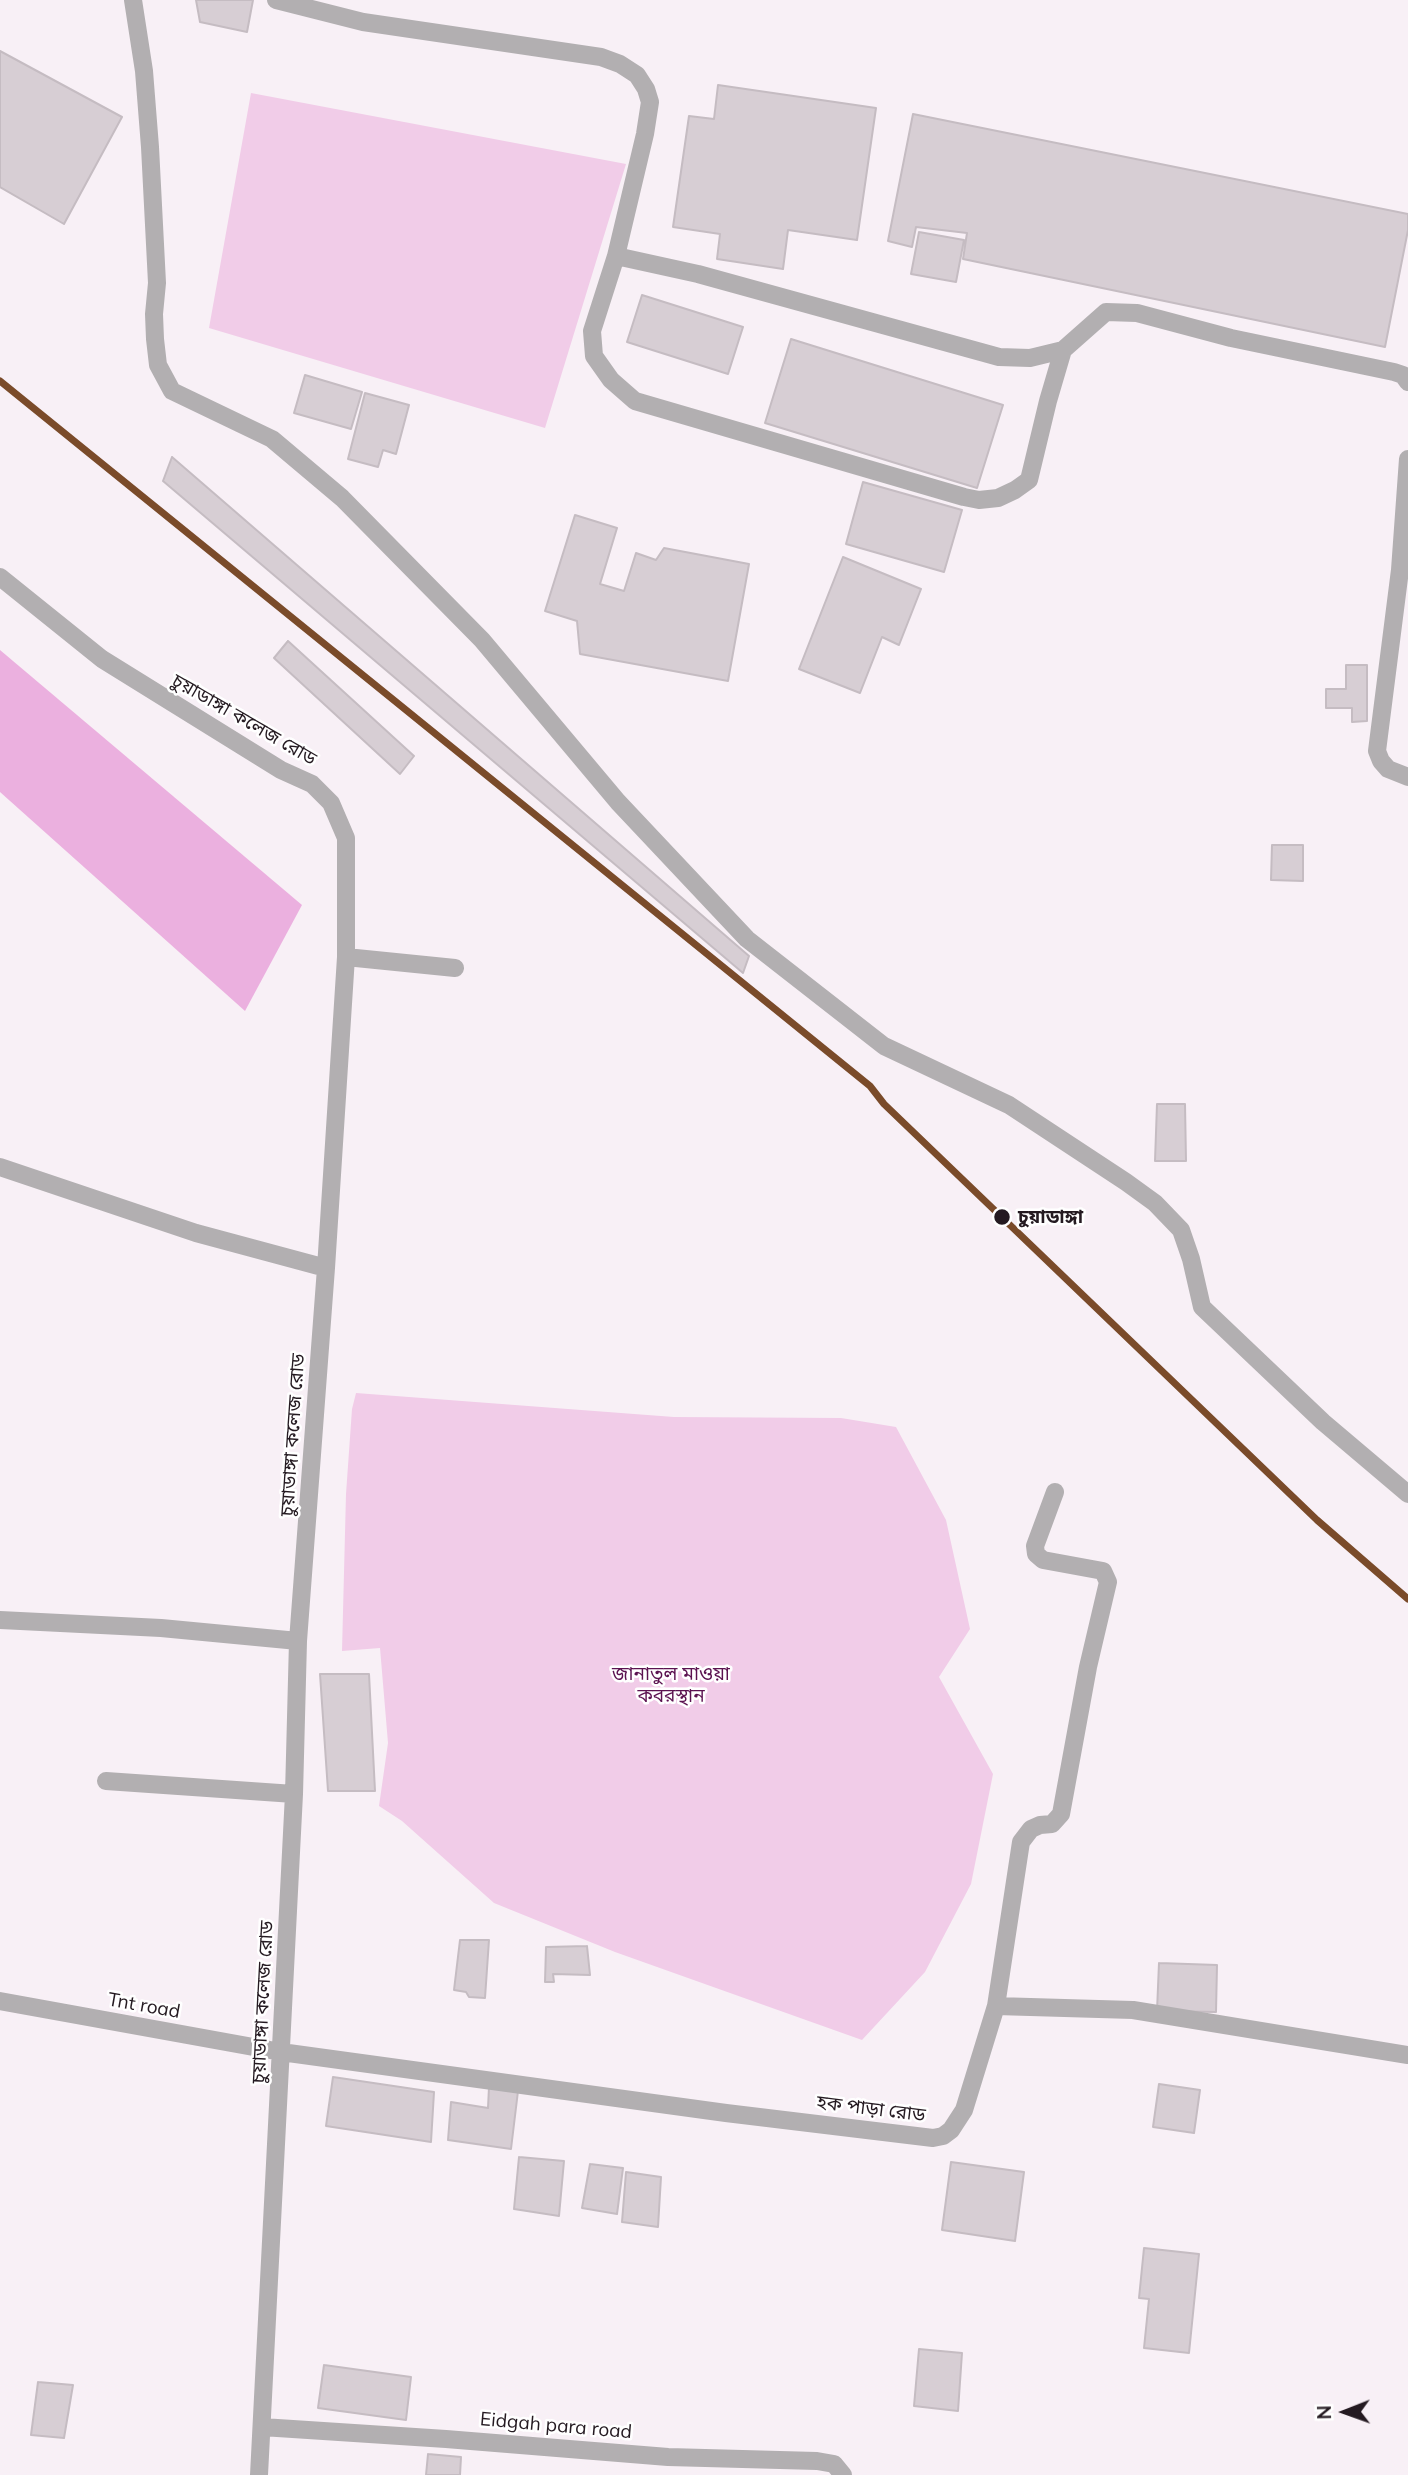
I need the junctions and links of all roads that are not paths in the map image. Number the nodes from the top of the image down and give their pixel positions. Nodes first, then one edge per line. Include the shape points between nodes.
1 (133, 0) edge
2 (276, 0) edge
3 (616, 256) junction
4 (1063, 349) junction
5 (1408, 382) edge
6 (1408, 459) edge
7 (0, 578) edge
8 (1408, 777) edge
9 (346, 957) junction
10 (455, 968) dead end
11 (0, 1167) edge
12 (326, 1268) junction
13 (1055, 1492) dead end
14 (1408, 1494) edge
15 (0, 1619) edge
16 (298, 1641) junction
17 (106, 1781) dead end
18 (294, 1794) junction
19 (0, 2001) edge
20 (996, 2006) junction
21 (281, 2052) junction
22 (1408, 2055) edge
23 (262, 2427) junction
24 (259, 2475) edge
25 (843, 2475) edge

1 - 14 street via 150,147 155,339 159,365 172,391 272,439 342,498 482,640 618,802 747,939 884,1046 1009,1105 1155,1203 1181,1230 1202,1307 1323,1422
2 - 3 street via 363,22 601,57 638,75 650,102
3 - 4 street via 698,274 999,357 1030,358
3 - 4 street via 592,331 594,356 611,380 635,401 964,497 998,498 1029,480
4 - 5 street via 1106,312 1137,313 1394,372
6 - 8 street via 1400,570 1377,751 1388,769
7 - 9 street, চুয়াডাঙ্গা কলেজ রোড via 102,659 281,770 312,784 331,803 346,838
9 - 10 street
9 - 12 street, চুয়াডাঙ্গা কলেজ রোড
11 - 12 street via 196,1233
12 - 16 street, চুয়াডাঙ্গা কলেজ রোড
13 - 20 street, হক পাড়া রোড via 1036,1554 1043,1560 1103,1571 1108,1582 1061,1814 1052,1824 1031,1829 1021,1842
15 - 16 street
16 - 18 street, চুয়াডাঙ্গা কলেজ রোড
17 - 18 street
18 - 21 street, চুয়াডাঙ্গা কলেজ রোড
19 - 21 street, Tnt road
20 - 21 street, হক পাড়া রোড via 964,2110 951,2130 933,2138
20 - 22 street via 1133,2010
21 - 23 street, চুয়াডাঙ্গা কলেজ রোড
23 - 24 street, চুয়াডাঙ্গা কলেজ রোড
23 - 25 street, Eidgah para road via 668,2456 817,2461 834,2464

